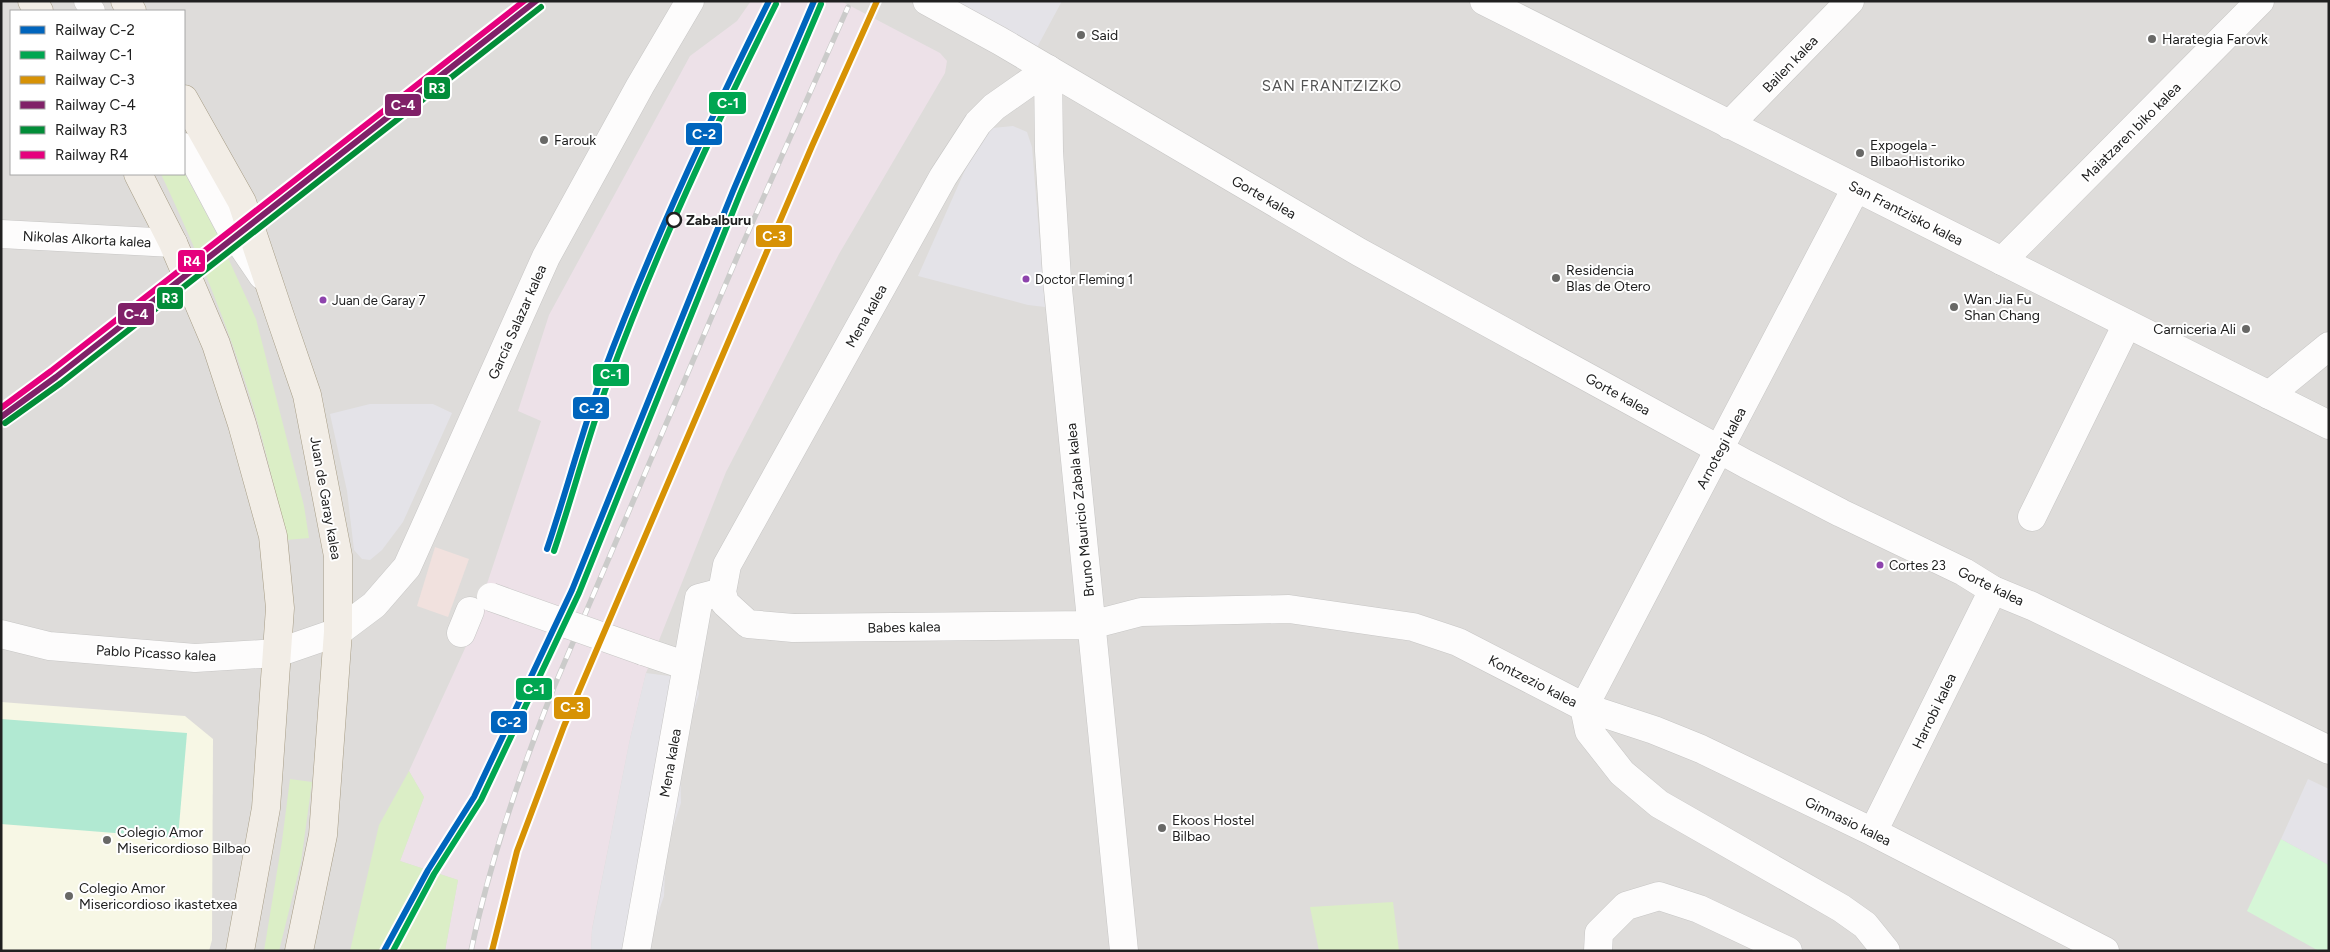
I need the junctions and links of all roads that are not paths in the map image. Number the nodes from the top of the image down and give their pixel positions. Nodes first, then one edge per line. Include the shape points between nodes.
1 (690, 1) edge
2 (926, 1) edge
3 (1484, 1) edge
4 (1850, 1) edge
5 (2260, 1) edge
6 (1048, 69) junction
7 (185, 101) edge
8 (1729, 125) junction
9 (185, 147) edge
10 (139, 175) edge
11 (1856, 188) junction
12 (1, 234) edge
13 (173, 243) junction
14 (2002, 262) junction
15 (272, 293) junction
16 (2127, 324) junction
17 (2329, 346) edge
18 (2269, 395) junction
19 (2329, 425) edge
20 (1720, 449) junction
21 (2032, 518) dead end
22 (1994, 590) junction
23 (724, 598) junction
24 (475, 608) dead end
25 (1091, 625) junction
26 (338, 632) junction
27 (1, 634) edge
28 (277, 653) junction
29 (687, 666) junction
30 (1584, 707) junction
31 (2329, 750) edge
32 (1873, 832) junction
33 (240, 951) edge
34 (299, 951) edge
35 (636, 951) edge
36 (1124, 951) edge
37 (1598, 951) edge
38 (1788, 951) edge
39 (1886, 951) edge
40 (2105, 951) edge

1 - 26 street, García Salazar kalea via 546,257 407,567 374,605
2 - 6 street, Gorte kalea
3 - 8 street, San Frantzisko kalea
4 - 8 street, Bailen kalea
5 - 14 street, Maiatzaren biko kalea
6 - 20 street, Gorte kalea via 1359,252
6 - 23 street, Mena kalea via 994,107 978,123 943,177 727,565
6 - 25 street, Bruno Mauricio Zabala kalea via 1049,151 1058,279
7 - 15 main road, Juan de Garay kalea via 242,202
8 - 11 street, San Frantzisko kalea
9 - 15 lane via 229,230
10 - 13 main road
11 - 14 street, San Frantzisko kalea
11 - 20 street, Arnotegi kalea
12 - 13 street, Nikolas Alkorta kalea
13 - 28 main road via 216,344 273,536 280,608
14 - 16 street, San Frantzisko kalea
15 - 26 main road, Juan de Garay kalea via 307,395 338,556
16 - 18 street, San Frantzisko kalea
16 - 21 street
17 - 18 street
18 - 19 street, San Frantzisko kalea
20 - 22 street, Gorte kalea
20 - 30 street, Arnotegi kalea
22 - 31 street, Gorte kalea
22 - 32 street, Harrobi kalea
23 - 25 street, Babes kalea via 748,624 793,628
23 - 29 street, Mena kalea via 700,598
24 - 29 street, bridge via 643,651
25 - 30 street, Kontzezio kalea via 1141,612 1289,609 1361,618 1413,627 1458,642
25 - 36 street, Bruno Mauricio Zabala kalea
26 - 28 street, Pablo Picasso kalea
26 - 34 main road, Juan de Garay kalea via 323,835
27 - 28 street, Pablo Picasso kalea via 49,646 196,658
28 - 33 main road via 266,808
29 - 35 street, Mena kalea
30 - 32 street, Gimnasio kalea via 1701,749
30 - 39 street, Kontzezio kalea via 1589,731 1622,773 1659,804 1841,908 1865,925
32 - 40 street, Gimnasio kalea
37 - 38 street via 1600,933 1626,906 1659,896 1699,909

